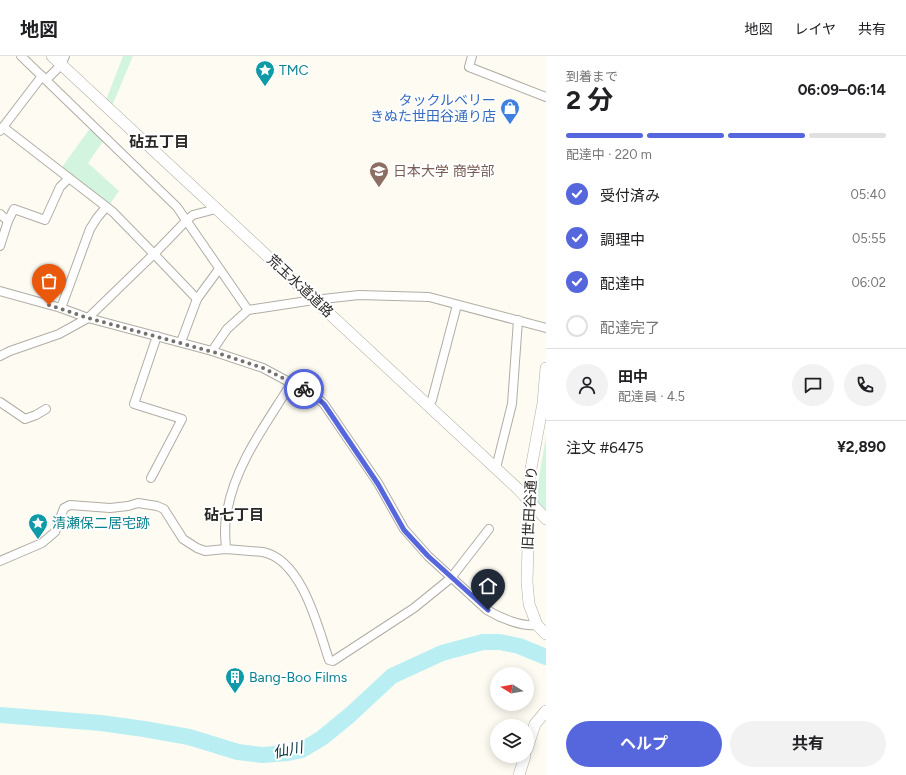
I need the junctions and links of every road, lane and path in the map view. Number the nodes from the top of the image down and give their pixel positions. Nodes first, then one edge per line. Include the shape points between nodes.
1 (22, 56) edge
2 (52, 56) edge
3 (472, 56) edge
4 (63, 60) edge
5 (44, 78) junction
6 (546, 97) edge
7 (1, 129) edge
8 (69, 178) junction
9 (106, 207) junction
10 (216, 209) junction
11 (0, 214) edge
12 (8, 220) junction
13 (187, 220) junction
14 (0, 246) edge
15 (154, 254) junction
16 (219, 269) junction
17 (0, 291) edge
18 (197, 300) junction
19 (314, 300) junction
20 (457, 305) junction
21 (61, 308) junction
22 (248, 310) junction
23 (88, 318) junction
24 (518, 320) junction
25 (546, 328) edge
26 (157, 336) junction
27 (181, 342) junction
28 (212, 351) junction
29 (0, 356) edge
30 (546, 368) edge
31 (292, 382) junction
32 (0, 402) edge
33 (428, 406) junction
34 (46, 409) dead end
35 (496, 468) junction
36 (151, 478) dead end
37 (529, 499) junction
38 (546, 519) edge
39 (489, 530) dead end
40 (226, 549) junction
41 (0, 561) edge
42 (451, 578) junction
43 (537, 625) junction
44 (546, 634) edge
45 (546, 711) edge
46 (534, 727) edge
47 (523, 763) edge
48 (519, 775) edge

1 - 5 street
2 - 4 main road, 荒玉水道道路
3 - 6 street via 469,67
4 - 5 street
4 - 10 main road, 荒玉水道道路
5 - 7 street
5 - 13 street via 177,207
7 - 8 street
8 - 9 street
8 - 12 street via 60,187 44,220 14,209
9 - 15 street
9 - 21 street via 90,229
10 - 13 street via 193,215
10 - 19 main road, 荒玉水道道路
11 - 12 street
12 - 14 street
13 - 15 street
13 - 16 street
15 - 18 street
15 - 23 street
16 - 18 street
16 - 22 street
17 - 21 street
18 - 27 street
19 - 20 street via 383,295 429,297
19 - 22 street
19 - 33 main road, 荒玉水道道路
20 - 24 street
20 - 33 street via 432,400
21 - 23 street
22 - 28 street via 227,329
23 - 26 street
23 - 29 street via 59,334
24 - 25 street
24 - 35 street via 512,404
26 - 27 street
26 - 36 street via 134,404 182,419
27 - 28 street
28 - 31 street via 263,368
30 - 37 main road, 旧世田谷通り via 543,403 530,474
31 - 40 street via 238,473 227,511
31 - 42 street via 324,404 378,484 404,530
32 - 34 street via 25,419
33 - 35 main road, 荒玉水道道路
35 - 37 main road, 荒玉水道道路
37 - 38 main road, 荒玉水道道路
37 - 43 main road, 旧世田谷通り via 527,594
39 - 42 street
40 - 41 street via 204,551 197,548 183,539 164,509 157,506 138,503 110,508 70,505 64,508 55,532 42,543
40 - 42 street via 268,553 288,567 307,596 329,660 333,661 414,608
42 - 43 street via 495,615 505,620
43 - 44 main road
45 - 46 main road
47 - 48 main road

